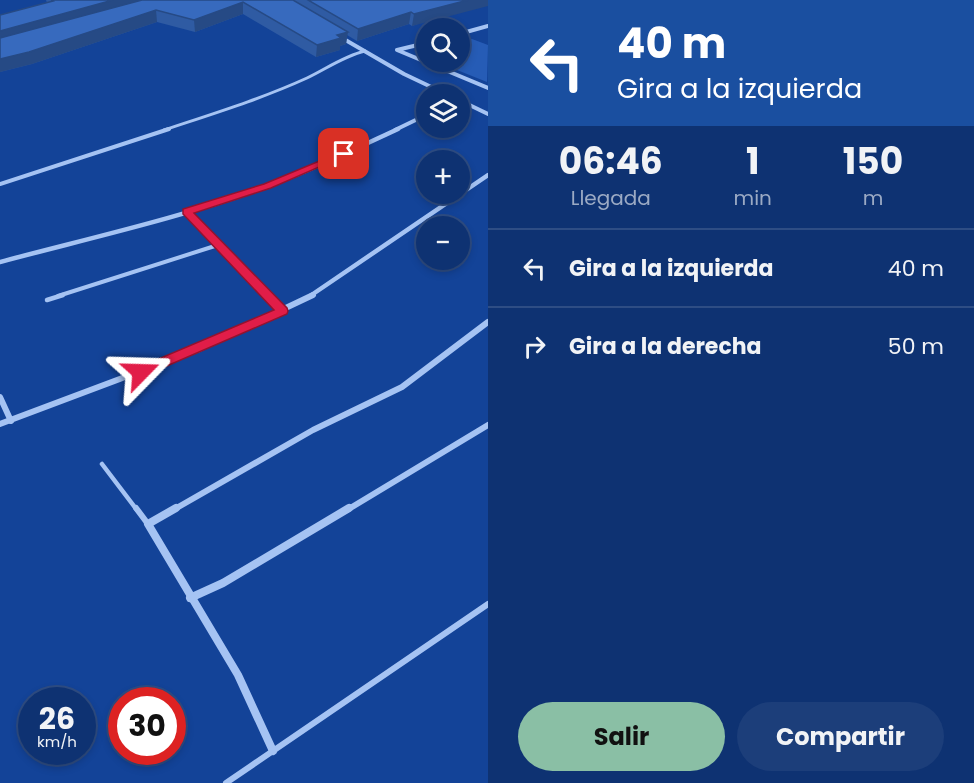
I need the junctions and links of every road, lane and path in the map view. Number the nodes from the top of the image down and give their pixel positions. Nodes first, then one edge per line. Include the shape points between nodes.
1 (488, 26) edge
2 (470, 31) edge
3 (339, 36) edge
4 (416, 45) edge
5 (365, 51) junction
6 (416, 58) edge
7 (450, 72) edge
8 (425, 84) edge
9 (488, 88) edge
10 (470, 105) edge
11 (488, 114) edge
12 (416, 120) edge
13 (488, 175) edge
14 (0, 184) edge
15 (186, 212) junction
16 (218, 244) junction
17 (0, 262) edge
18 (47, 300) dead end
19 (282, 311) junction
20 (488, 322) edge
21 (0, 397) edge
22 (10, 421) junction
23 (0, 424) edge
24 (488, 425) edge
25 (102, 464) dead end
26 (148, 524) junction
27 (190, 598) junction
28 (488, 604) edge
29 (273, 751) junction
30 (226, 783) edge

1 - 2 street
3 - 5 street
4 - 6 street via 397,50
5 - 8 street
5 - 14 lane via 226,110
7 - 9 street
10 - 11 street
12 - 15 street via 268,186
13 - 19 street via 311,296
15 - 16 street
15 - 17 street
16 - 18 lane
16 - 19 street
19 - 22 street via 206,346
20 - 26 street via 402,387 314,430
21 - 22 street
22 - 23 street
24 - 27 street via 273,554
25 - 26 lane
26 - 27 street
27 - 29 street via 238,675
28 - 29 lane
29 - 30 lane

